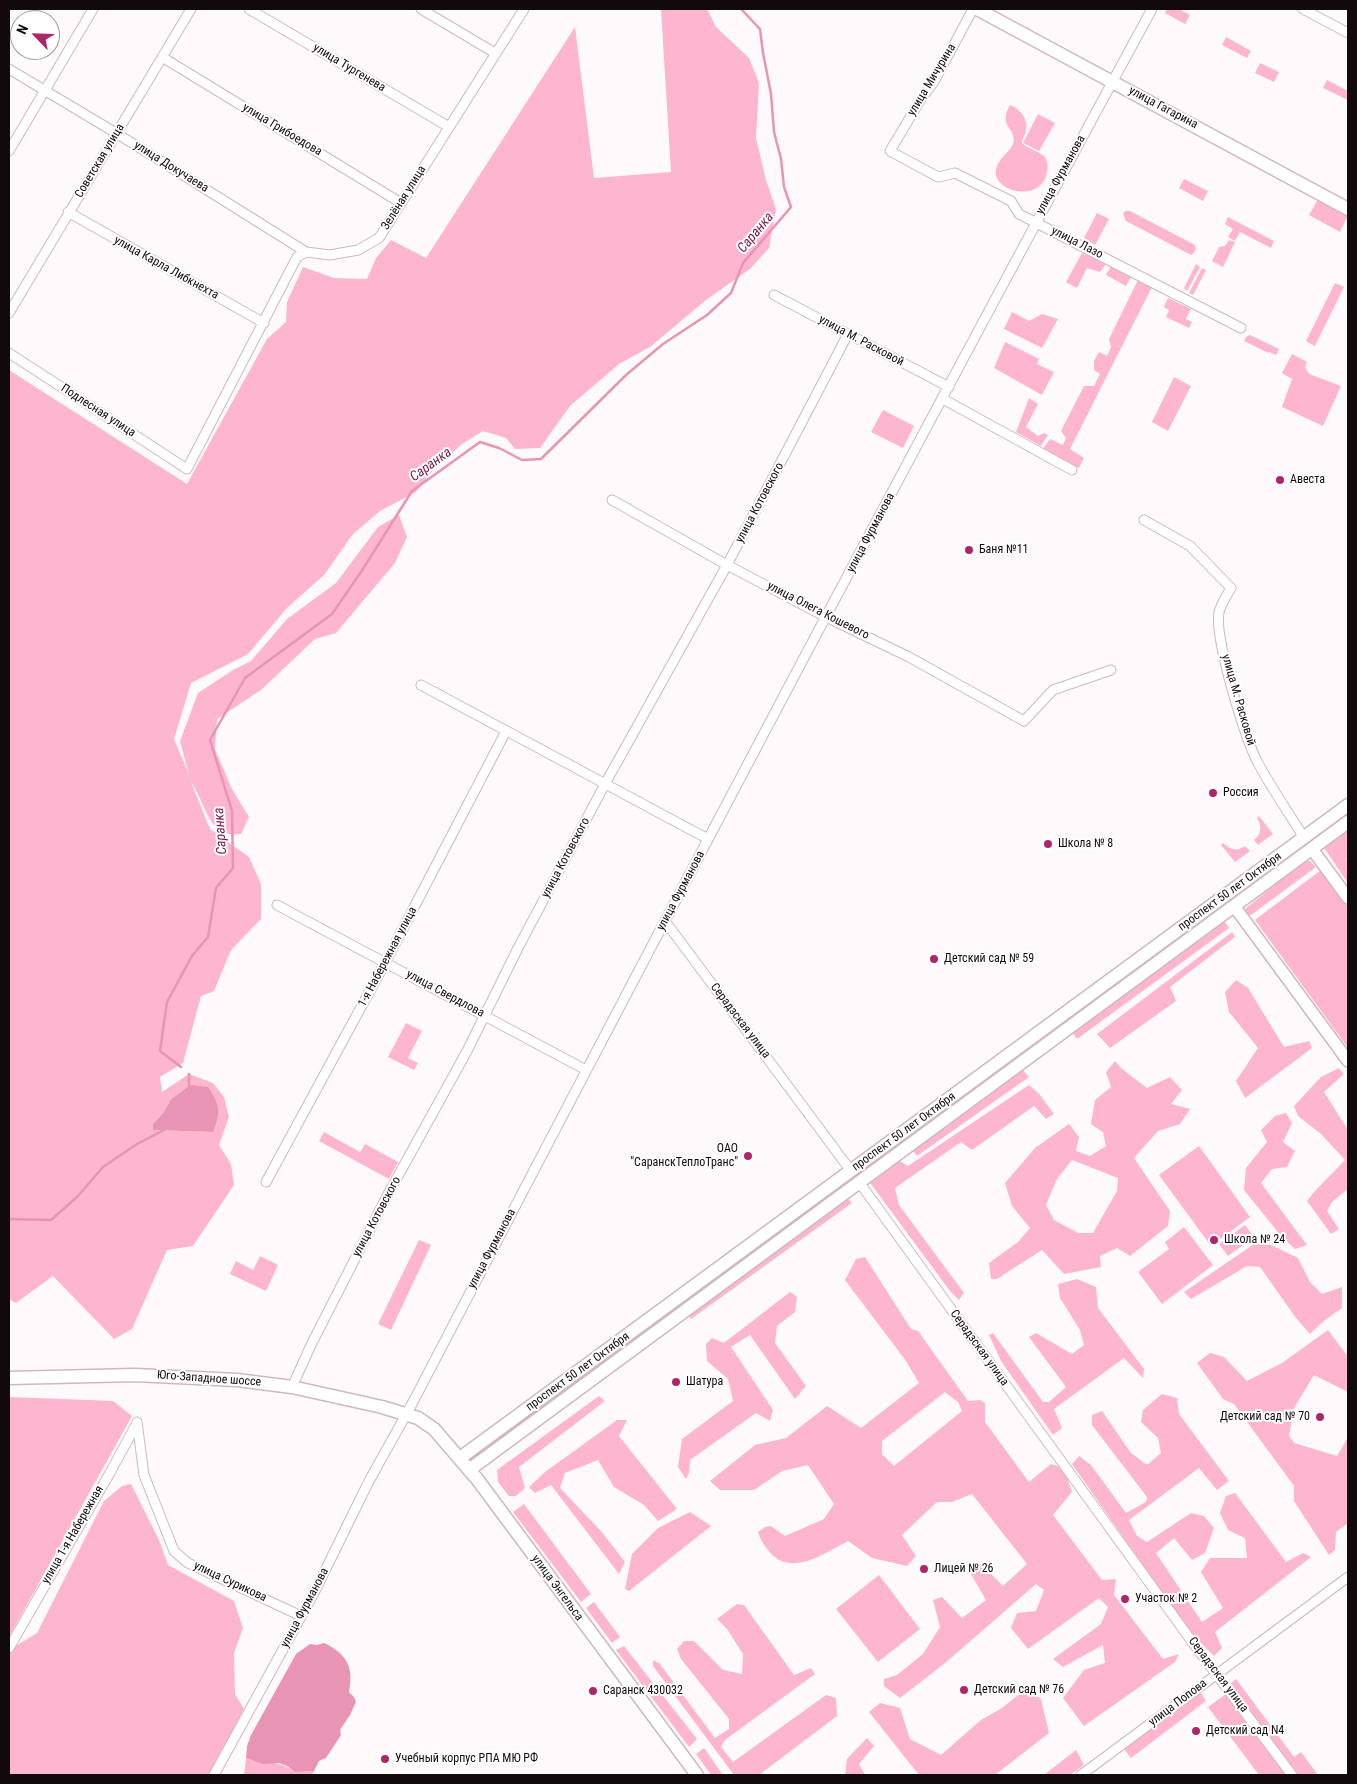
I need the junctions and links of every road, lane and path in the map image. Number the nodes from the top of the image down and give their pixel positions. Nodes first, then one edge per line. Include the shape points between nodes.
1 (93, 9) edge
2 (191, 9) edge
3 (249, 9) edge
4 (421, 9) edge
5 (524, 9) edge
6 (973, 9) edge
7 (977, 9) edge
8 (1152, 9) edge
9 (1303, 9) edge
10 (1348, 33) edge
11 (495, 53) junction
12 (162, 57) junction
13 (9, 69) edge
14 (1113, 81) junction
15 (45, 91) junction
16 (449, 127) junction
17 (116, 133) junction
18 (9, 151) edge
19 (890, 151) joint
20 (401, 203) junction
21 (1348, 209) edge
22 (68, 212) junction
23 (1035, 222) junction
24 (306, 252) junction
25 (774, 295) dead end
26 (9, 313) edge
27 (264, 323) junction
28 (1241, 328) dead end
29 (848, 334) junction
30 (9, 353) edge
31 (949, 387) junction
32 (943, 399) junction
33 (1072, 470) dead end
34 (612, 500) dead end
35 (1144, 520) dead end
36 (727, 565) junction
37 (826, 617) junction
38 (1111, 670) dead end
39 (422, 685) dead end
40 (506, 731) junction
41 (605, 784) junction
42 (1348, 806) edge
43 (1348, 822) edge
44 (1304, 838) junction
45 (708, 839) junction
46 (1312, 849) junction
47 (1228, 894) junction
48 (1348, 898) edge
49 (277, 905) dead end
50 (1234, 906) junction
51 (665, 921) junction
52 (386, 963) junction
53 (485, 1015) junction
54 (1348, 1061) edge
55 (586, 1070) junction
56 (851, 1171) junction
57 (266, 1182) dead end
58 (859, 1182) junction
59 (9, 1378) edge
60 (292, 1387) junction
61 (406, 1414) junction
62 (137, 1422) joint
63 (460, 1458) junction
64 (469, 1470) junction
65 (1348, 1577) edge
66 (301, 1616) junction
67 (9, 1648) edge
68 (1217, 1674) junction
69 (214, 1775) edge
70 (696, 1775) edge
71 (1081, 1775) edge
72 (1292, 1775) edge

1 - 15 street
2 - 12 street, Советская улица
3 - 16 street, улица Тургенева
4 - 11 street
5 - 11 street, Зелёная улица
6 - 19 street, улица Мичурина via 935,80
7 - 14 main road, улица Гагарина
8 - 14 street, улица Фурманова
9 - 10 street
11 - 16 street, Зелёная улица
12 - 17 street, Советская улица
12 - 20 street, улица Грибоедова
13 - 15 street, улица Докучаева
14 - 21 main road, улица Гагарина
14 - 23 street, улица Фурманова
15 - 17 street, улица Докучаева
15 - 18 street
16 - 20 street, Зелёная улица
17 - 22 street, Советская улица
17 - 24 street, улица Докучаева
19 - 23 street, улица Лазо via 938,177 955,173 1011,201 1019,214
20 - 24 street, Зелёная улица via 379,238 358,250 330,256
22 - 26 street, Советская улица
22 - 27 street, улица Карла Либкнехта
23 - 28 street, улица Лазо
23 - 31 street, улица Фурманова
24 - 27 street via 297,257
25 - 29 street, улица М. Расковой
27 - 30 street, Подлесная улица via 187,469
29 - 31 street, улица М. Расковой
29 - 36 street, улица Котовского
31 - 32 street, улица Фурманова
32 - 33 street
32 - 37 street, улица Фурманова
34 - 36 street, улица Олега Кошевого
35 - 44 street, улица М. Расковой via 1190,546 1231,588 1219,612 1219,627 1240,714 1257,762
36 - 37 street, улица Олега Кошевого
36 - 41 street, улица Котовского
37 - 38 street, улица Олега Кошевого via 910,658 1024,721 1053,690
37 - 45 street, улица Фурманова
39 - 40 street
40 - 41 street
40 - 52 street, 1-я Набережная улица
41 - 45 street
41 - 53 street, улица Котовского
42 - 44 main road, проспект 50 лет Октября
43 - 46 main road, проспект 50 лет Октября
44 - 46 main road, улица М. Расковой
44 - 47 main road, проспект 50 лет Октября
45 - 51 street, улица Фурманова
46 - 48 street, улица М. Расковой
46 - 50 main road, проспект 50 лет Октября
47 - 50 main road
47 - 56 main road, проспект 50 лет Октября
49 - 52 street, улица Свердлова
50 - 54 street
50 - 58 main road, проспект 50 лет Октября
51 - 55 street, улица Фурманова
51 - 56 street, Серадзская улица
52 - 53 street, улица Свердлова
52 - 57 street, 1-я Набережная улица
53 - 55 street, улица Свердлова
53 - 60 street, улица Котовского via 368,1234
55 - 61 street, улица Фурманова
56 - 58 main road, Серадзская улица
56 - 63 main road, проспект 50 лет Октября
58 - 64 main road, проспект 50 лет Октября
58 - 68 street, Серадзская улица
59 - 60 main road, Юго-Западное шоссе via 180,1376
60 - 61 main road, Юго-Западное шоссе
61 - 63 main road, улица Энгельса via 430,1426
61 - 66 street, улица Фурманова
62 - 66 street, улица Сурикова via 144,1474 174,1551 188,1563
62 - 67 street, улица 1-я Набережная
63 - 64 main road, улица Энгельса
64 - 70 main road, улица Энгельса
65 - 68 street, улица Попова
66 - 69 street, улица Фурманова
68 - 71 street, улица Попова
68 - 72 street, Серадзская улица

